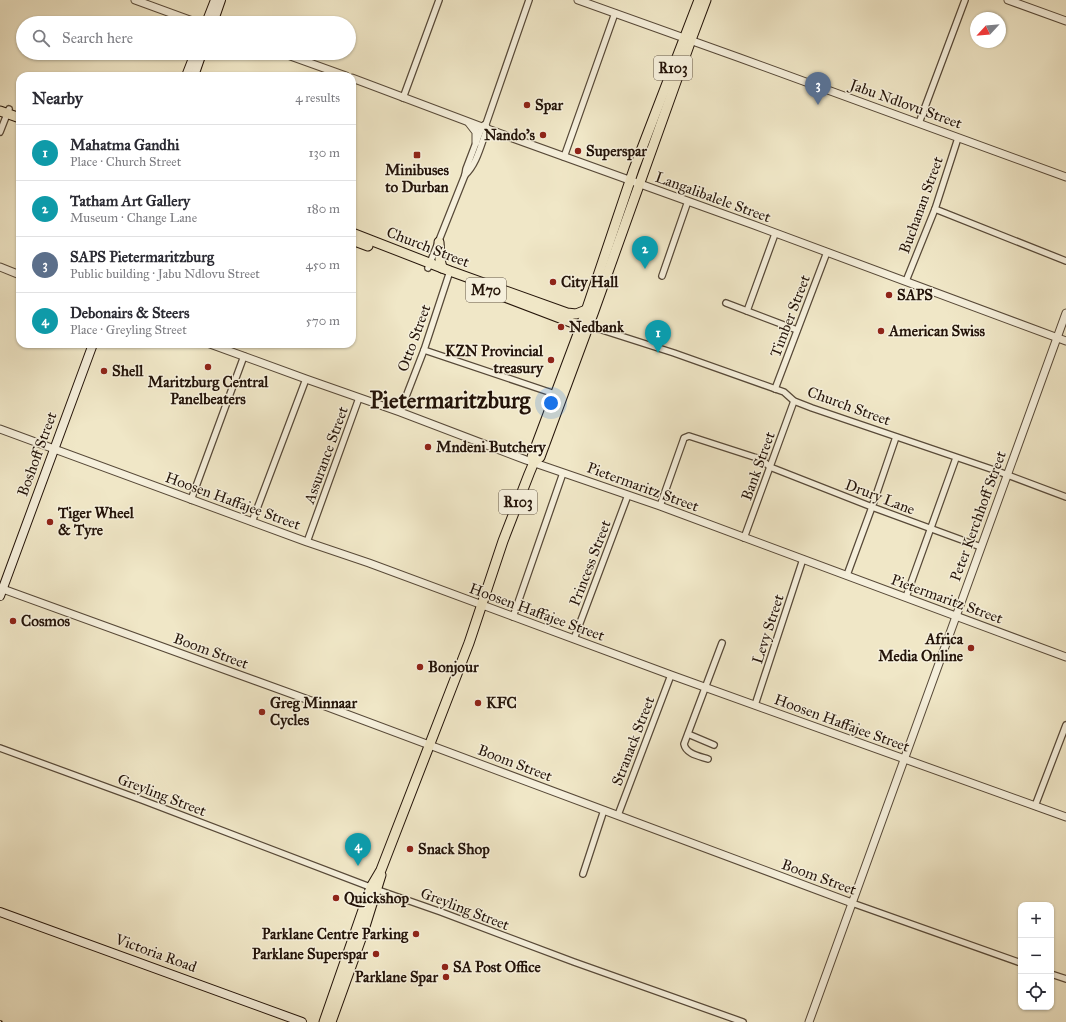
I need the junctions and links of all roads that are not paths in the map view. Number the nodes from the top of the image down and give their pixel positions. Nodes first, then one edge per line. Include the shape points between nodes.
1 (135, 0) edge
2 (215, 0) edge
3 (220, 0) edge
4 (439, 0) edge
5 (529, 0) edge
6 (578, 0) edge
7 (699, 0) edge
8 (706, 0) edge
9 (965, 0) edge
10 (1008, 0) edge
11 (615, 13) junction
12 (179, 16) edge
13 (209, 16) edge
14 (215, 16) edge
15 (1066, 21) edge
16 (687, 38) junction
17 (192, 60) edge
18 (200, 60) edge
19 (301, 60) edge
20 (188, 72) edge
21 (195, 72) edge
22 (335, 72) edge
23 (356, 80) edge
24 (403, 98) junction
25 (4, 110) edge
26 (16, 112) edge
27 (16, 116) edge
28 (469, 122) junction
29 (919, 123) junction
30 (485, 127) junction
31 (0, 132) edge
32 (958, 138) junction
33 (476, 142) junction
34 (564, 157) junction
35 (465, 175) junction
36 (1066, 177) edge
37 (634, 183) junction
38 (688, 201) junction
39 (935, 209) junction
40 (775, 234) junction
41 (356, 235) edge
42 (356, 241) edge
43 (439, 242) junction
44 (827, 252) junction
45 (1066, 261) edge
46 (429, 265) junction
47 (0, 267) edge
48 (447, 272) junction
49 (16, 273) edge
50 (662, 276) dead end
51 (906, 281) junction
52 (726, 304) dead end
53 (586, 310) junction
54 (747, 311) junction
55 (1066, 313) edge
56 (587, 325) junction
57 (602, 330) junction
58 (797, 330) junction
59 (1057, 338) junction
60 (1066, 341) edge
61 (92, 348) edge
62 (221, 348) edge
63 (424, 350) junction
64 (244, 356) junction
65 (306, 379) junction
66 (775, 389) junction
67 (555, 394) junction
68 (359, 398) junction
69 (794, 401) junction
70 (400, 412) junction
71 (0, 430) edge
72 (896, 437) junction
73 (54, 449) junction
74 (956, 458) junction
75 (534, 462) junction
76 (770, 467) junction
77 (563, 473) junction
78 (1007, 475) junction
79 (628, 495) junction
80 (1066, 497) edge
81 (191, 500) junction
82 (660, 506) junction
83 (872, 507) junction
84 (252, 522) junction
85 (930, 529) junction
86 (744, 538) junction
87 (307, 542) junction
88 (981, 547) junction
89 (803, 559) junction
90 (847, 576) junction
91 (1, 591) edge
92 (906, 596) junction
93 (481, 606) junction
94 (956, 616) junction
95 (513, 617) junction
96 (574, 639) junction
97 (722, 643) dead end
98 (1066, 657) edge
99 (671, 675) junction
100 (706, 688) junction
101 (755, 705) junction
102 (1066, 725) edge
103 (688, 734) junction
104 (714, 744) dead end
105 (430, 745) junction
106 (0, 748) edge
107 (708, 759) dead end
108 (904, 760) junction
109 (1036, 806) junction
110 (604, 810) junction
111 (618, 815) junction
112 (1066, 817) edge
113 (583, 874) dead end
114 (375, 888) junction
115 (852, 903) junction
116 (0, 912) edge
117 (1018, 962) edge
118 (1054, 975) edge
119 (1066, 979) edge
120 (302, 1022) edge
121 (324, 1022) edge
122 (332, 1022) edge
123 (743, 1022) edge
124 (809, 1022) edge

1 - 12 street
2 - 13 main road
3 - 14 main road
4 - 24 street
5 - 30 street
6 - 11 street, Jabu Ndlovu Street
7 - 16 main road, R103
8 - 16 main road, R103
9 - 29 street
10 - 15 street
11 - 16 street, Jabu Ndlovu Street
11 - 34 street
16 - 29 street, Jabu Ndlovu Street
16 - 37 main road, R103
17 - 20 main road
18 - 21 main road
19 - 22 street
23 - 24 street, Langalibalele Street
24 - 28 street, Langalibalele Street
25 - 26 main road
25 - 27 main road
25 - 31 street
28 - 30 street, Langalibalele Street
28 - 33 street via 476,132
29 - 32 street, Jabu Ndlovu Street
30 - 33 street
30 - 34 street, Langalibalele Street
30 - 35 street via 472,169
32 - 36 street, Jabu Ndlovu Street
32 - 39 street, Buchanan Street
33 - 35 street
34 - 37 street, Langalibalele Street
35 - 43 street
37 - 38 street, Langalibalele Street
37 - 53 main road, R103
37 - 56 main road, R103
38 - 40 street, Langalibalele Street
38 - 50 street
39 - 45 street
39 - 51 street, Buchanan Street
40 - 44 street, Langalibalele Street
40 - 54 street
41 - 46 main road, Church Street / M70
42 - 46 main road, Church Street / M70
43 - 46 street
43 - 48 main road via 440,259
44 - 51 street, Langalibalele Street
44 - 58 street, Timber Street
46 - 48 main road, Church Street / M70
47 - 49 street
48 - 53 main road, Church Street / M70 via 568,313 576,314
48 - 56 main road, Church Street / M70
48 - 63 street, Otto Street
51 - 59 street, Langalibalele Street
52 - 54 street
53 - 56 main road, R103
54 - 58 street
55 - 59 street, Peter Kerchhoff Street
56 - 57 street, Church Street
56 - 57 street, Church Street
56 - 67 main road, R103
56 - 75 main road, R103 via 540,457
57 - 66 street, Church Street
58 - 66 street, Timber Street
59 - 60 street, Langalibalele Street
59 - 78 street, Peter Kerchhoff Street
61 - 73 main road, Boshoff Street
62 - 64 street, Pietermaritz Street
63 - 67 street
63 - 70 street, Otto Street
64 - 65 street, Pietermaritz Street
64 - 81 street
65 - 68 street, Pietermaritz Street
65 - 84 street
66 - 69 street, Church Street via 784,392
67 - 75 main road, R103 via 532,457
68 - 70 street, Pietermaritz Street
68 - 87 street, Assurance Street
69 - 72 street, Church Street
69 - 76 street, Bank Street
70 - 75 street, Pietermaritz Street
71 - 73 street, Hoosen Haffajee Street
72 - 74 street, Church Street
72 - 83 street
73 - 81 street, Hoosen Haffajee Street
73 - 91 main road, Boshoff Street
74 - 78 street, Church Street
74 - 85 street
75 - 77 street, Pietermaritz Street
75 - 93 main road, R103
76 - 82 street, Drury Lane via 761,459 687,437 683,441
76 - 83 street, Drury Lane
76 - 86 street, Bank Street
77 - 79 street, Pietermaritz Street
77 - 95 street
78 - 80 street, Church Street
78 - 88 street, Peter Kerchhoff Street
79 - 82 street, Pietermaritz Street
79 - 96 street, Princess Street
81 - 84 street, Hoosen Haffajee Street
82 - 86 street, Pietermaritz Street
83 - 85 street, Drury Lane
83 - 90 street
84 - 87 street, Hoosen Haffajee Street
85 - 88 street, Drury Lane
85 - 92 street
86 - 89 street, Pietermaritz Street
87 - 93 street, Hoosen Haffajee Street
88 - 94 street, Peter Kerchhoff Street
89 - 90 street, Pietermaritz Street
89 - 101 street, Levy Street
90 - 92 street, Pietermaritz Street
91 - 105 street, Boom Street
92 - 94 street, Pietermaritz Street
93 - 95 street, Hoosen Haffajee Street
93 - 105 main road, R103
94 - 98 street, Pietermaritz Street
94 - 108 street, Peter Kerchhoff Street
95 - 96 street, Hoosen Haffajee Street
96 - 99 street, Hoosen Haffajee Street
97 - 100 street
99 - 100 street, Hoosen Haffajee Street
99 - 111 street, Stranack Street
100 - 101 street, Hoosen Haffajee Street
100 - 103 street
101 - 108 street, Hoosen Haffajee Street
102 - 109 street
103 - 104 street
103 - 107 street via 684,744 688,752
105 - 110 street, Boom Street
105 - 114 main road, R103
106 - 114 street, Greyling Street
108 - 109 street, Hoosen Haffajee Street
108 - 115 street, Peter Kerchhoff Street
109 - 112 street, Hoosen Haffajee Street
110 - 111 street, Boom Street
110 - 113 street
111 - 115 street, Boom Street
114 - 121 main road, R103
114 - 122 main road, R103
114 - 123 street, Greyling Street
115 - 117 street, Boom Street
115 - 124 street, Peter Kerchhoff Street
116 - 120 main road, Victoria Road
118 - 119 street

